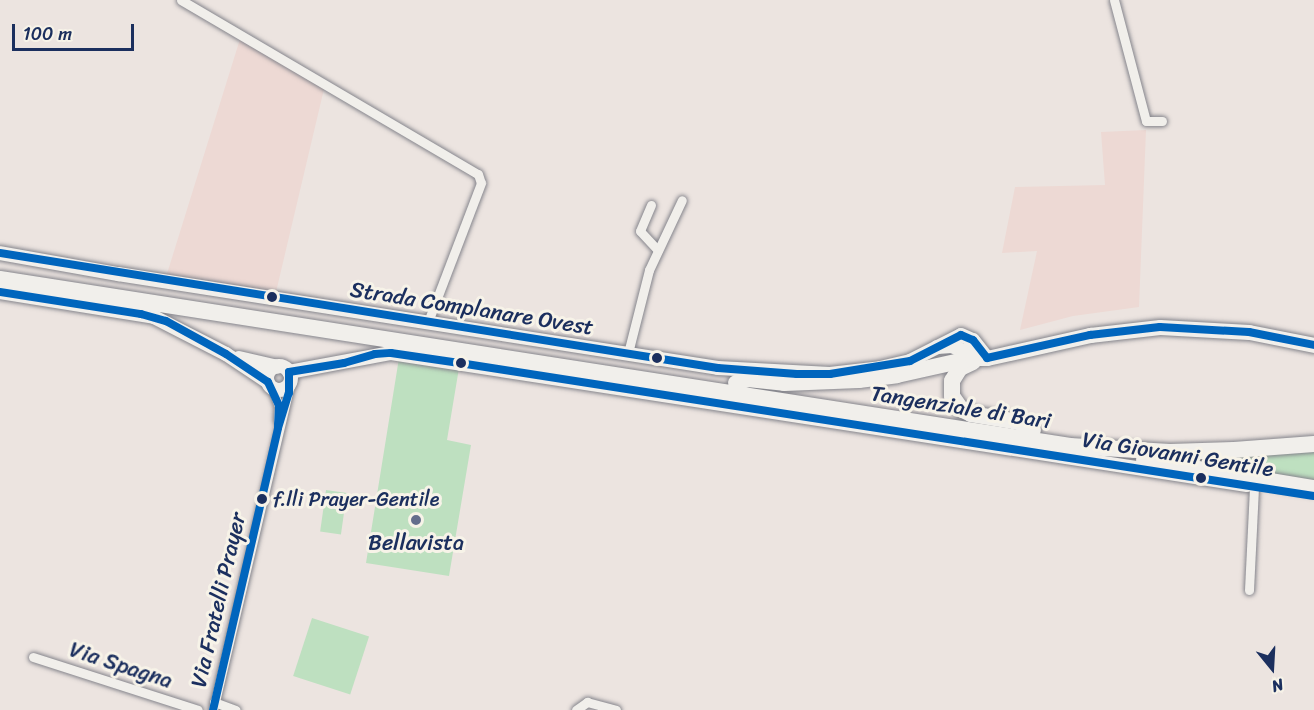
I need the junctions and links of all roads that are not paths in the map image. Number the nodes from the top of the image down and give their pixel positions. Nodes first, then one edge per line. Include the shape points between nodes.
1 (181, 0) edge
2 (1114, 0) edge
3 (1162, 121) dead end
4 (682, 200) dead end
5 (651, 205) dead end
6 (658, 250) junction
7 (0, 254) edge
8 (0, 269) edge
9 (0, 279) edge
10 (0, 292) edge
11 (428, 322) junction
12 (1314, 345) edge
13 (983, 353) junction
14 (226, 354) junction
15 (628, 354) junction
16 (285, 374) junction
17 (736, 383) junction
18 (270, 385) junction
19 (278, 428) junction
20 (1033, 430) junction
21 (1314, 434) edge
22 (1314, 444) edge
23 (1070, 446) junction
24 (1254, 486) junction
25 (1314, 488) edge
26 (1314, 496) edge
27 (1249, 590) dead end
28 (33, 657) dead end
29 (214, 706) edge
30 (198, 710) edge
31 (236, 710) edge
32 (576, 710) edge
33 (616, 710) edge

1 - 11 street via 478,174 481,183
2 - 3 street via 1146,121
4 - 6 street
5 - 6 street via 640,231
6 - 15 street via 649,270
7 - 11 street, Strada Complanare Ovest
8 - 17 highway, Tangenziale di Bari
9 - 23 highway, Tangenziale di Bari
10 - 14 street via 154,317
11 - 15 street, Strada Complanare Ovest
12 - 13 main road via 1249,332 1160,327
13 - 15 street, Strada Complanare Ovest via 974,339 961,335 910,361 830,374 718,368
13 - 17 highway via 897,375 859,380 793,384 748,379
13 - 20 highway via 957,372 951,386 954,400 965,412 1019,422
14 - 16 street
14 - 18 street
16 - 18 street, Via Giovanni Gentile via 279,390
16 - 18 street via 268,374
16 - 19 street
16 - 24 street, Via Giovanni Gentile via 391,353
17 - 20 highway, Tangenziale di Bari
18 - 19 street via 279,406
19 - 29 street, Via Fratelli Prayer
20 - 21 highway, Tangenziale di Bari via 1168,441
22 - 23 highway, Tangenziale di Bari via 1170,452
23 - 25 highway
24 - 26 street, Via Giovanni Gentile
24 - 27 street
28 - 30 street, Via Spagna
29 - 31 street
32 - 33 street via 587,702

